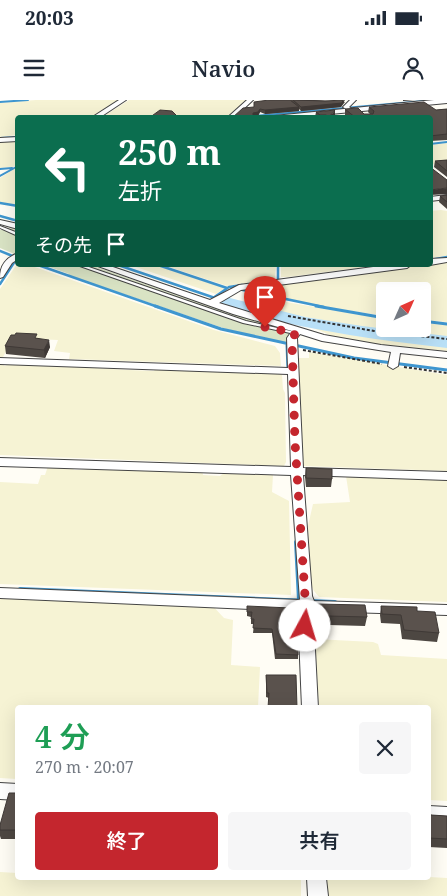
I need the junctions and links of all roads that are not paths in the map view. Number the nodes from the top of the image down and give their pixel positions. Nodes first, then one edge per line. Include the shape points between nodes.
1 (123, 100) edge
2 (250, 100) edge
3 (353, 100) edge
4 (424, 101) edge
5 (447, 101) edge
6 (348, 108) junction
7 (358, 109) junction
8 (99, 115) edge
9 (233, 115) edge
10 (269, 115) edge
11 (365, 115) edge
12 (15, 139) edge
13 (0, 140) edge
14 (447, 197) edge
15 (433, 199) edge
16 (0, 222) edge
17 (15, 226) edge
18 (0, 227) edge
19 (15, 234) edge
20 (15, 257) edge
21 (447, 260) edge
22 (433, 262) edge
23 (85, 267) edge
24 (106, 267) edge
25 (393, 267) edge
26 (0, 276) edge
27 (216, 301) junction
28 (296, 331) junction
29 (396, 350) junction
30 (447, 355) edge
31 (0, 361) edge
32 (393, 364) road end
33 (290, 371) junction
34 (0, 462) edge
35 (294, 472) junction
36 (447, 476) edge
37 (0, 593) edge
38 (304, 603) junction
39 (447, 610) edge
40 (310, 705) edge
41 (0, 791) edge
42 (15, 792) edge
43 (431, 814) edge
44 (447, 815) edge
45 (317, 880) edge
46 (318, 896) edge

1 - 8 street
2 - 9 street
3 - 6 street
4 - 5 street
4 - 7 street
6 - 7 street
6 - 10 street
7 - 11 street
12 - 13 street
14 - 15 street
16 - 17 street
18 - 19 lane
20 - 26 street
21 - 22 street
23 - 28 lane via 245,322
24 - 27 street
25 - 27 street via 235,289
27 - 28 street
28 - 29 street
28 - 33 street via 292,338
29 - 30 street
29 - 32 street
31 - 33 street
33 - 35 street
34 - 35 street
35 - 36 street
35 - 38 street
37 - 38 street
38 - 39 street
38 - 40 street
41 - 42 street
43 - 44 street
45 - 46 street

